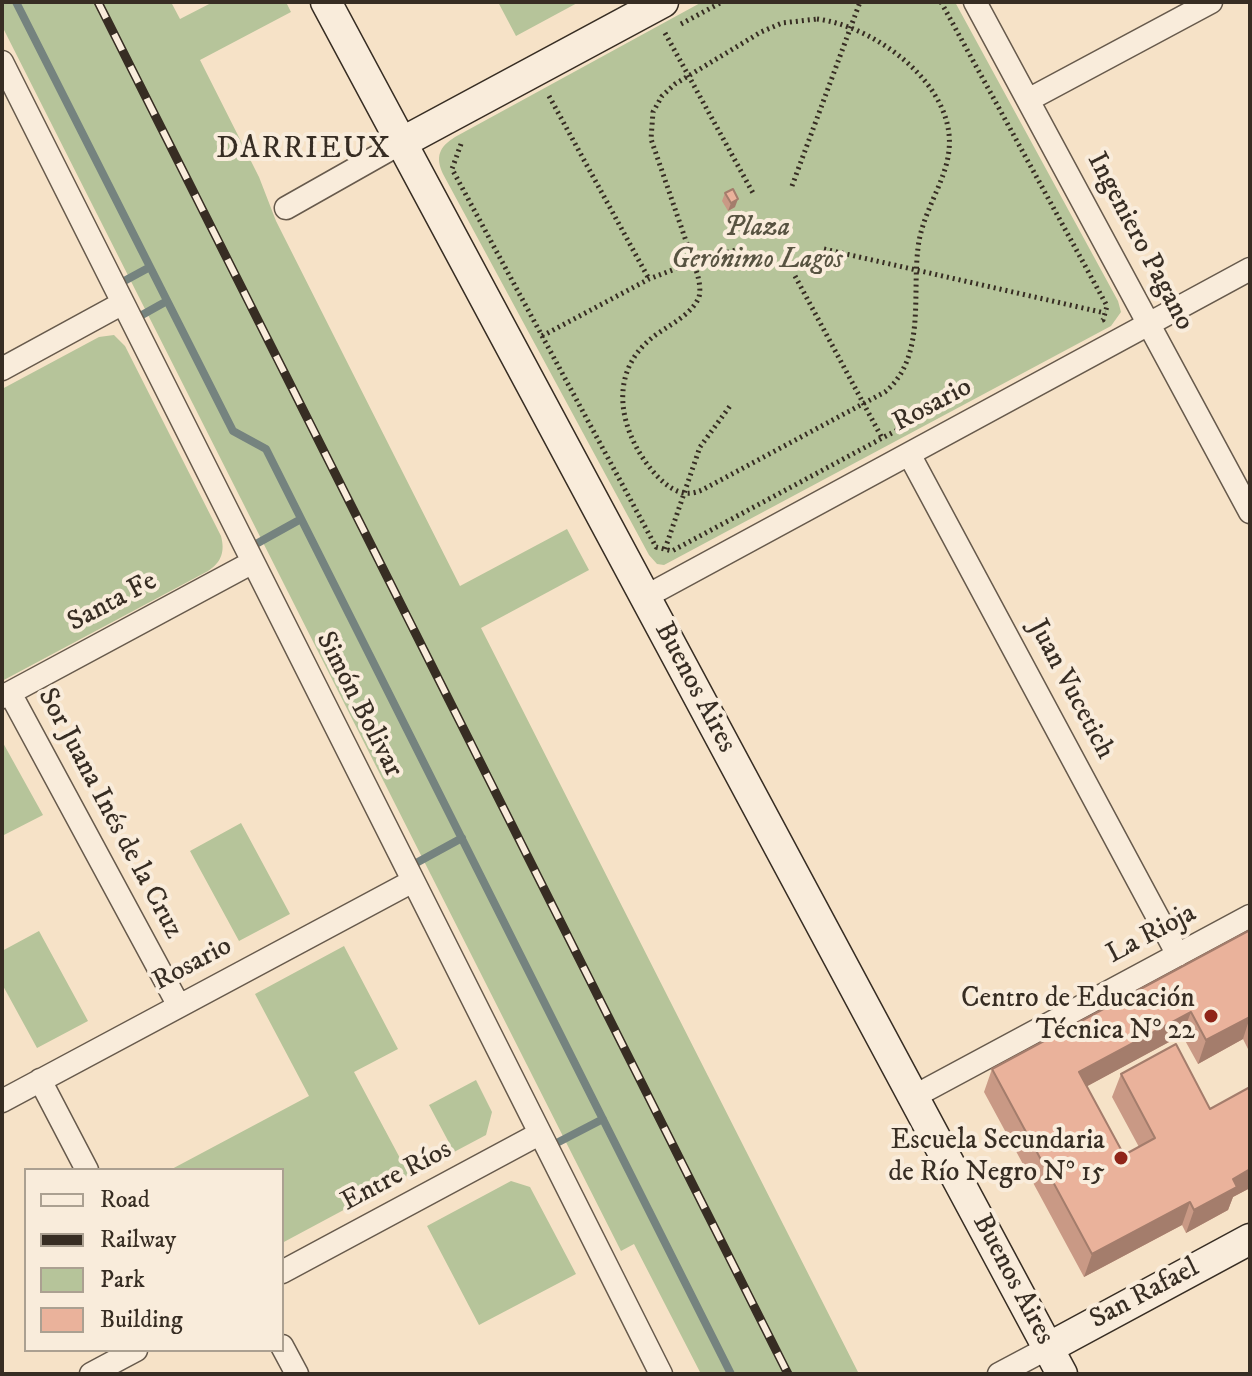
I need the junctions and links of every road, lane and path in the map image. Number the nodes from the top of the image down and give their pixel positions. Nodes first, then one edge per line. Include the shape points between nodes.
1 (326, 2) edge
2 (663, 2) edge
3 (860, 2) edge
4 (941, 2) edge
5 (975, 2) edge
6 (1211, 2) edge
7 (851, 28) junction
8 (665, 33) dead end
9 (2, 62) edge
10 (689, 75) junction
11 (549, 96) dead end
12 (1028, 100) junction
13 (401, 143) junction
14 (452, 169) dead end
15 (792, 186) dead end
16 (753, 193) dead end
17 (286, 208) dead end
18 (824, 249) dead end
19 (736, 250) dead end
20 (693, 262) junction
21 (1250, 269) edge
22 (916, 270) junction
23 (795, 276) dead end
24 (649, 279) junction
25 (123, 303) junction
26 (1105, 313) junction
27 (1149, 324) junction
28 (1089, 327) dead end
29 (542, 336) junction
30 (2, 369) edge
31 (863, 404) junction
32 (730, 406) dead end
33 (910, 424) dead end
34 (882, 438) junction
35 (909, 454) junction
36 (683, 494) junction
37 (1250, 512) edge
38 (665, 549) junction
39 (253, 562) junction
40 (645, 597) junction
41 (6, 695) edge
42 (413, 881) junction
43 (1250, 916) edge
44 (1178, 955) junction
45 (179, 1006) junction
46 (40, 1080) junction
47 (913, 1097) junction
48 (2, 1101) edge
49 (539, 1134) junction
50 (86, 1168) edge
51 (1250, 1239) edge
52 (284, 1271) edge
53 (284, 1350) edge
54 (132, 1352) edge
55 (1055, 1361) edge
56 (91, 1374) edge
57 (297, 1374) edge
58 (661, 1374) edge
59 (999, 1374) edge

1 - 13 street, Buenos Aires
2 - 13 street
3 - 7 path
4 - 26 path via 1107,306
5 - 12 street, Ingeniero Pagano
6 - 12 street
7 - 10 path via 817,19 782,23
7 - 15 path
7 - 22 path via 911,65 937,101 947,128 947,161 922,221
8 - 10 path
9 - 25 street, Simón Bolivar
10 - 16 path
10 - 20 path via 662,96 650,130
11 - 24 path
12 - 27 street, Ingeniero Pagano
13 - 17 street
13 - 40 street, Buenos Aires
14 - 29 path
18 - 22 path
19 - 20 path
20 - 24 path
20 - 36 path via 698,297 637,353 621,396 636,446 658,477
21 - 27 street, Rosario
22 - 26 path
22 - 31 path via 906,367 893,385
23 - 31 path
24 - 29 path
25 - 30 street
25 - 39 street, Simón Bolivar
26 - 28 path
27 - 35 street, Rosario
27 - 37 street, Ingeniero Pagano
29 - 38 path via 656,547
31 - 34 path
31 - 36 path via 702,490
32 - 36 path via 700,447
33 - 34 path
34 - 38 path via 672,551
35 - 40 street, Rosario
35 - 44 street, Juan Vucetich
36 - 38 path
39 - 41 street, Santa Fe
39 - 42 street, Simón Bolivar
40 - 47 street, Buenos Aires
41 - 45 street, Sor Juana Inés de la Cruz
42 - 45 street, Rosario
42 - 49 street, Simón Bolivar
43 - 44 street, La Rioja
44 - 47 street, La Rioja
45 - 46 street, Rosario
46 - 48 street, Rosario
46 - 50 street
47 - 55 street, Buenos Aires
49 - 52 street, Entre Ríos
49 - 58 street, Simón Bolivar
51 - 55 street, San Rafael
53 - 57 street
54 - 56 street
55 - 59 street, San Rafael

